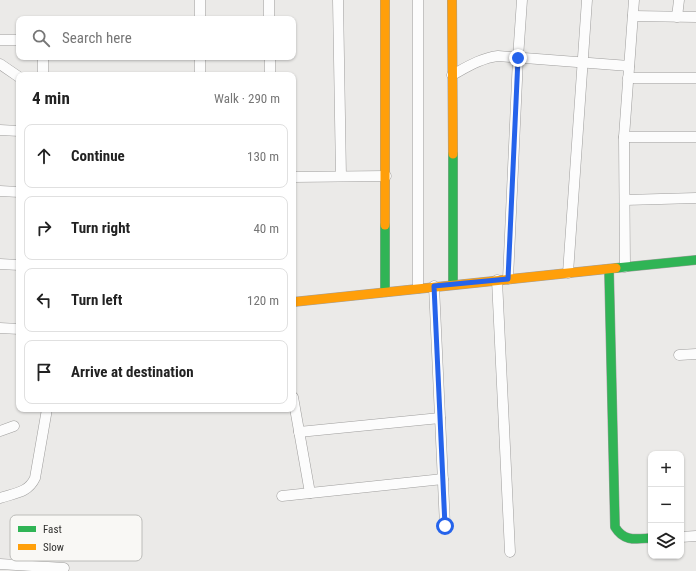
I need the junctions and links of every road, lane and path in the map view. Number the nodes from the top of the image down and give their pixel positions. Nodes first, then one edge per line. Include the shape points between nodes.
1 (200, 0) edge
2 (269, 0) edge
3 (338, 0) edge
4 (385, 0) edge
5 (418, 0) edge
6 (452, 0) edge
7 (522, 0) edge
8 (587, 0) edge
9 (634, 0) edge
10 (679, 0) edge
11 (200, 16) edge
12 (269, 16) edge
13 (633, 16) junction
14 (677, 16) junction
15 (696, 16) edge
16 (0, 40) edge
17 (16, 40) edge
18 (518, 58) junction
19 (43, 60) edge
20 (200, 60) edge
21 (270, 60) edge
22 (583, 63) junction
23 (0, 64) edge
24 (629, 66) junction
25 (43, 72) edge
26 (200, 72) edge
27 (270, 72) edge
28 (16, 74) edge
29 (452, 75) junction
30 (628, 78) junction
31 (696, 78) edge
32 (0, 130) edge
33 (16, 131) edge
34 (624, 137) junction
35 (696, 138) edge
36 (341, 176) junction
37 (386, 176) junction
38 (296, 177) edge
39 (0, 191) edge
40 (16, 192) edge
41 (696, 198) edge
42 (625, 200) junction
43 (696, 260) edge
44 (0, 264) edge
45 (16, 265) edge
46 (626, 267) junction
47 (609, 269) junction
48 (568, 273) junction
49 (508, 279) junction
50 (497, 280) junction
51 (453, 284) junction
52 (434, 286) junction
53 (418, 288) junction
54 (385, 292) junction
55 (296, 302) edge
56 (0, 328) edge
57 (16, 329) edge
58 (696, 354) edge
59 (679, 355) dead end
60 (46, 412) edge
61 (296, 412) edge
62 (440, 418) junction
63 (14, 426) dead end
64 (0, 431) edge
65 (299, 432) junction
66 (443, 479) junction
67 (310, 493) junction
68 (282, 496) dead end
69 (0, 498) edge
70 (445, 526) dead end
71 (696, 536) edge
72 (684, 537) edge
73 (648, 538) edge
74 (510, 552) dead end
75 (0, 564) edge
76 (64, 568) dead end

1 - 11 street
2 - 12 street
3 - 36 street
4 - 37 street
5 - 53 street
6 - 29 street
7 - 18 street
8 - 22 street
9 - 13 street
10 - 14 street
13 - 14 street
13 - 24 street
14 - 15 street
16 - 17 street
18 - 22 street
18 - 29 street via 489,57
18 - 49 street
19 - 25 street
20 - 26 street
21 - 27 street
22 - 24 street
22 - 48 street
23 - 28 street
24 - 30 street
29 - 51 street
30 - 31 street
30 - 34 street
32 - 33 street
34 - 35 street
34 - 42 street
36 - 37 street
36 - 38 street
37 - 54 street
39 - 40 street
41 - 42 street
42 - 46 street
43 - 46 street
44 - 45 street
46 - 47 street
47 - 48 street
47 - 73 street via 615,527 618,534 626,538
48 - 49 street
49 - 50 street
50 - 51 street
50 - 74 street
51 - 52 street
52 - 53 street
52 - 62 street
53 - 54 street
54 - 55 street
56 - 57 street
58 - 59 street
60 - 69 street via 32,485
61 - 65 street
62 - 65 street
62 - 66 street
63 - 64 street
65 - 67 street
66 - 67 street
66 - 70 street
67 - 68 street
71 - 72 street
75 - 76 street

